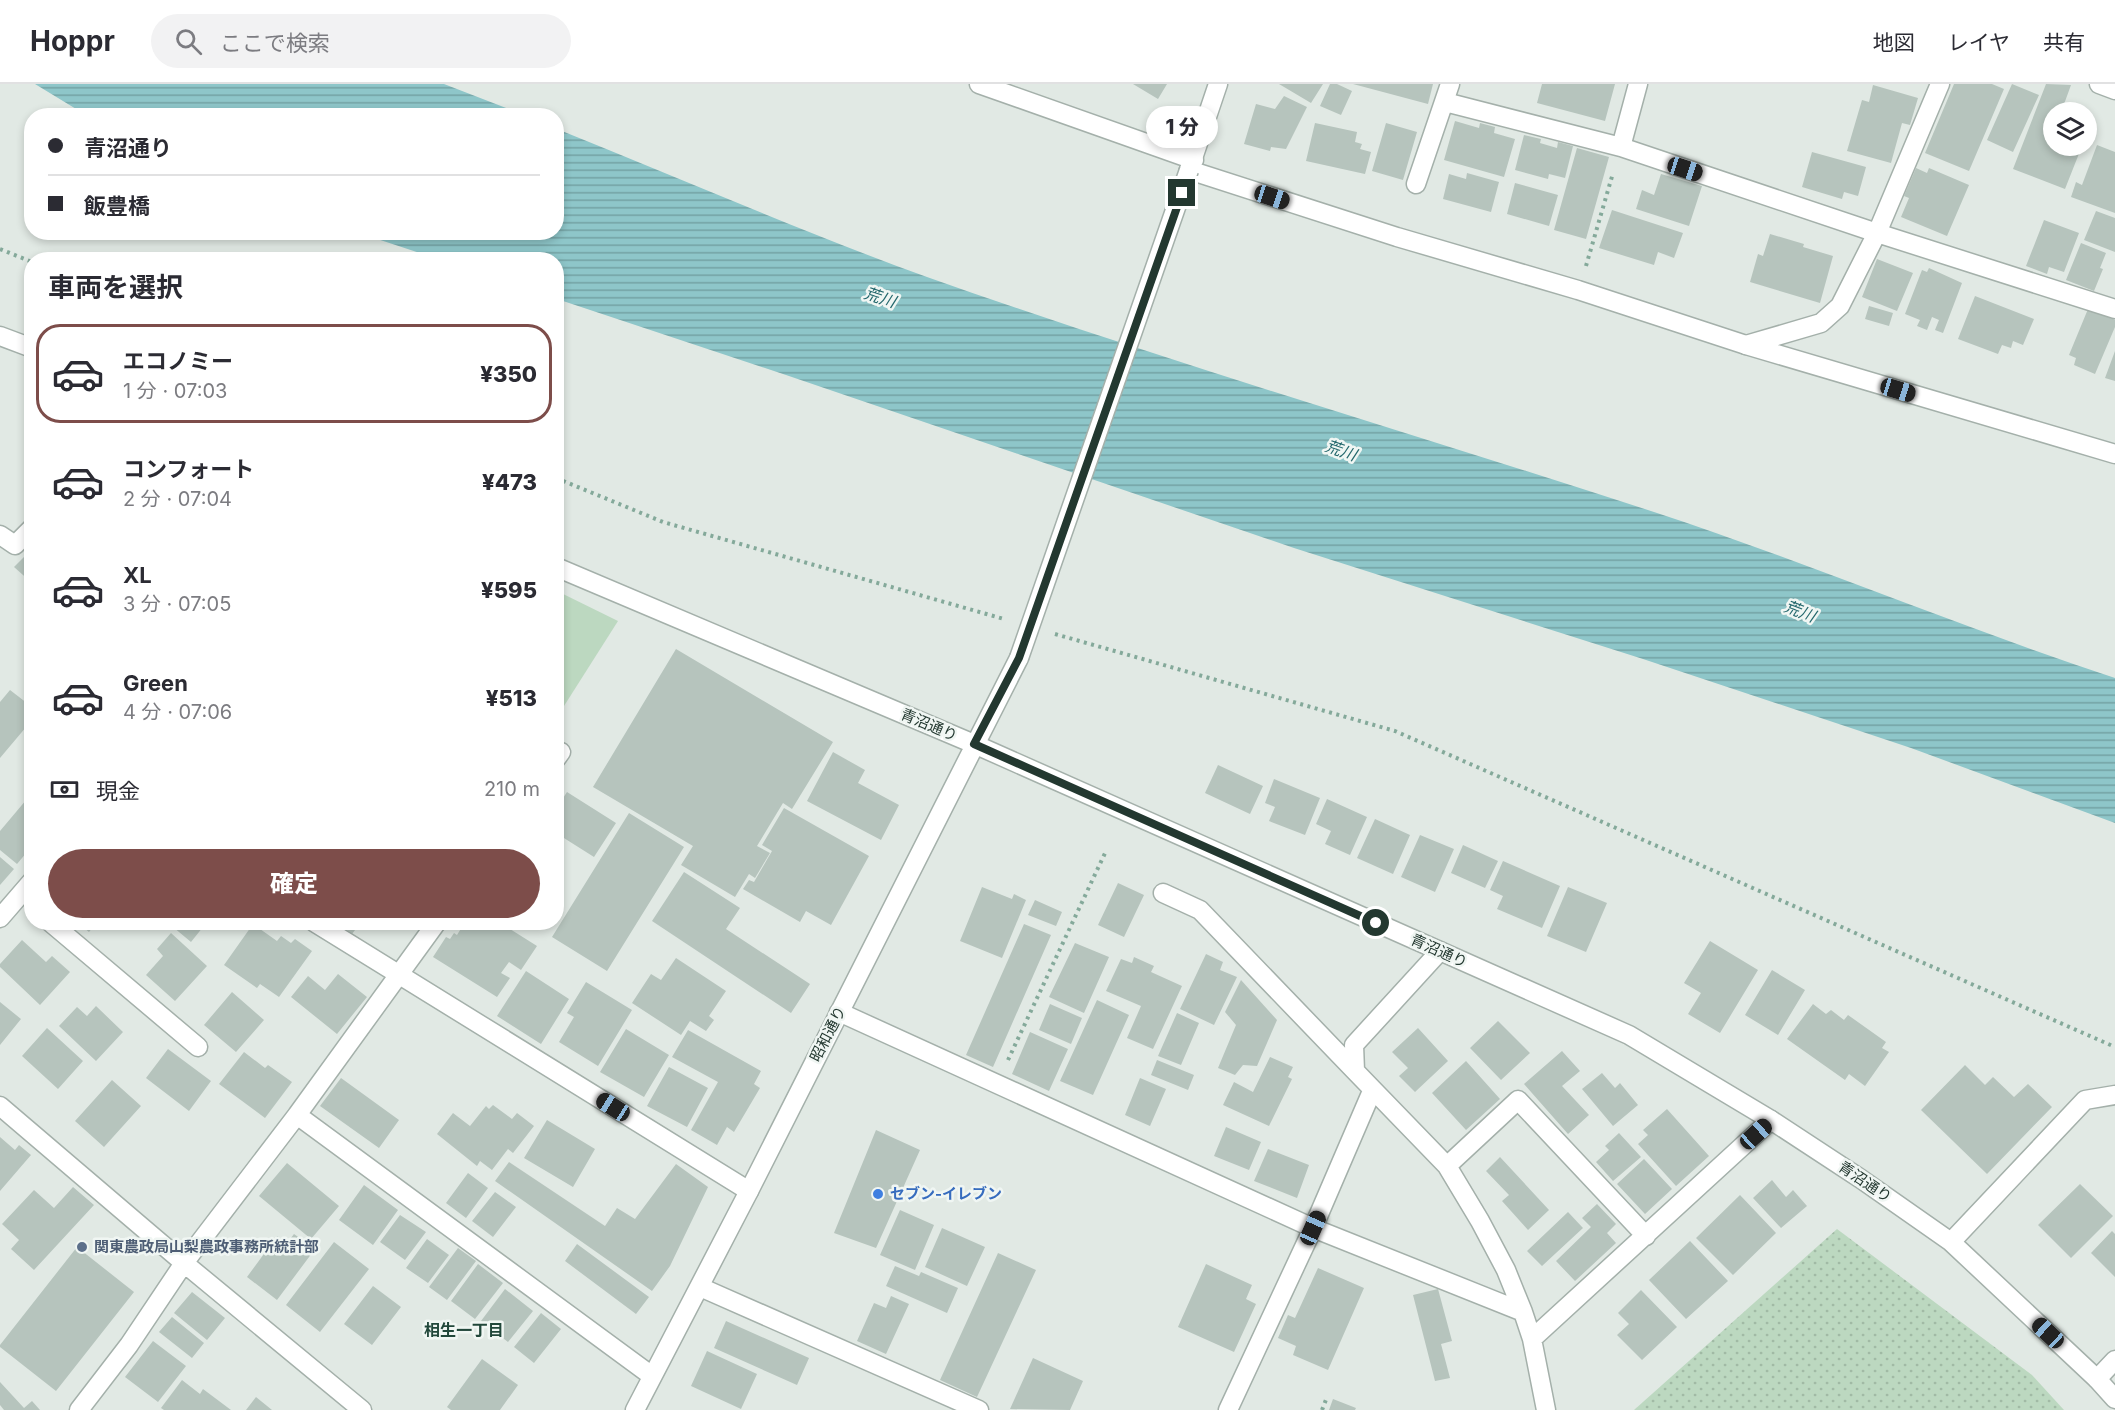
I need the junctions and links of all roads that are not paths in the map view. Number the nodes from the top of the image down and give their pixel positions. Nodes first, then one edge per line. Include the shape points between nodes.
1 (979, 84) edge
2 (1218, 84) edge
3 (1638, 84) edge
4 (1940, 84) edge
5 (2099, 84) edge
6 (2115, 90) edge
7 (1448, 93) edge
8 (1621, 147) junction
9 (1192, 165) junction
10 (1416, 184) dead end
11 (1877, 233) junction
12 (2115, 309) edge
13 (0, 330) edge
14 (0, 336) edge
15 (24, 343) edge
16 (24, 344) edge
17 (1746, 345) junction
18 (2115, 454) edge
19 (0, 535) edge
20 (24, 536) edge
21 (564, 571) edge
22 (974, 744) junction
23 (1163, 893) dead end
24 (24, 903) edge
25 (0, 918) edge
26 (59, 930) edge
27 (327, 930) edge
28 (431, 930) edge
29 (1440, 951) junction
30 (399, 975) junction
31 (839, 1012) junction
32 (198, 1047) dead end
33 (1355, 1071) junction
34 (1372, 1091) junction
35 (2115, 1095) edge
36 (0, 1106) edge
37 (297, 1115) junction
38 (1771, 1120) junction
39 (1447, 1166) junction
40 (749, 1191) junction
41 (1313, 1228) junction
42 (1646, 1236) junction
43 (1951, 1242) junction
44 (184, 1263) junction
45 (700, 1287) junction
46 (1523, 1312) junction
47 (1532, 1339) junction
48 (2115, 1360) edge
49 (652, 1376) junction
50 (2097, 1379) junction
51 (2115, 1399) edge
52 (355, 1408) edge
53 (79, 1410) edge
54 (635, 1410) edge
55 (979, 1410) edge
56 (1228, 1410) edge
57 (1546, 1410) edge

1 - 9 street
2 - 9 street
3 - 8 street
4 - 11 street
5 - 6 street
7 - 8 street
7 - 10 street
8 - 11 street
9 - 17 street via 1397,237
9 - 22 street, 昭和通り, bridge via 1019,658
11 - 12 street
11 - 17 street via 1840,306 1821,322
13 - 15 street
14 - 16 street
17 - 18 street
19 - 20 street via 15,545
21 - 22 street, 青沼通り
22 - 29 street, 青沼通り
22 - 31 street, 昭和通り
23 - 33 street via 1200,910
24 - 25 street
26 - 32 street
27 - 30 street
28 - 30 street
29 - 33 street via 1354,1045
29 - 38 street, 青沼通り via 1629,1035
30 - 37 street
30 - 40 street
31 - 40 street, 昭和通り
31 - 41 street
33 - 34 street
34 - 39 street
34 - 41 street
35 - 43 street via 2085,1100
36 - 44 street
37 - 44 street
37 - 49 street
38 - 42 street
38 - 43 street, 青沼通り
39 - 42 street via 1518,1100
39 - 46 street via 1506,1270
40 - 45 street, 昭和通り
41 - 46 street
41 - 56 street
42 - 47 street
43 - 50 street, 青沼通り
44 - 52 street
44 - 53 street
45 - 49 street, 昭和通り
45 - 55 street
46 - 47 street
47 - 57 street
48 - 50 street
49 - 54 street, 昭和通り
50 - 51 street, 青沼通り

